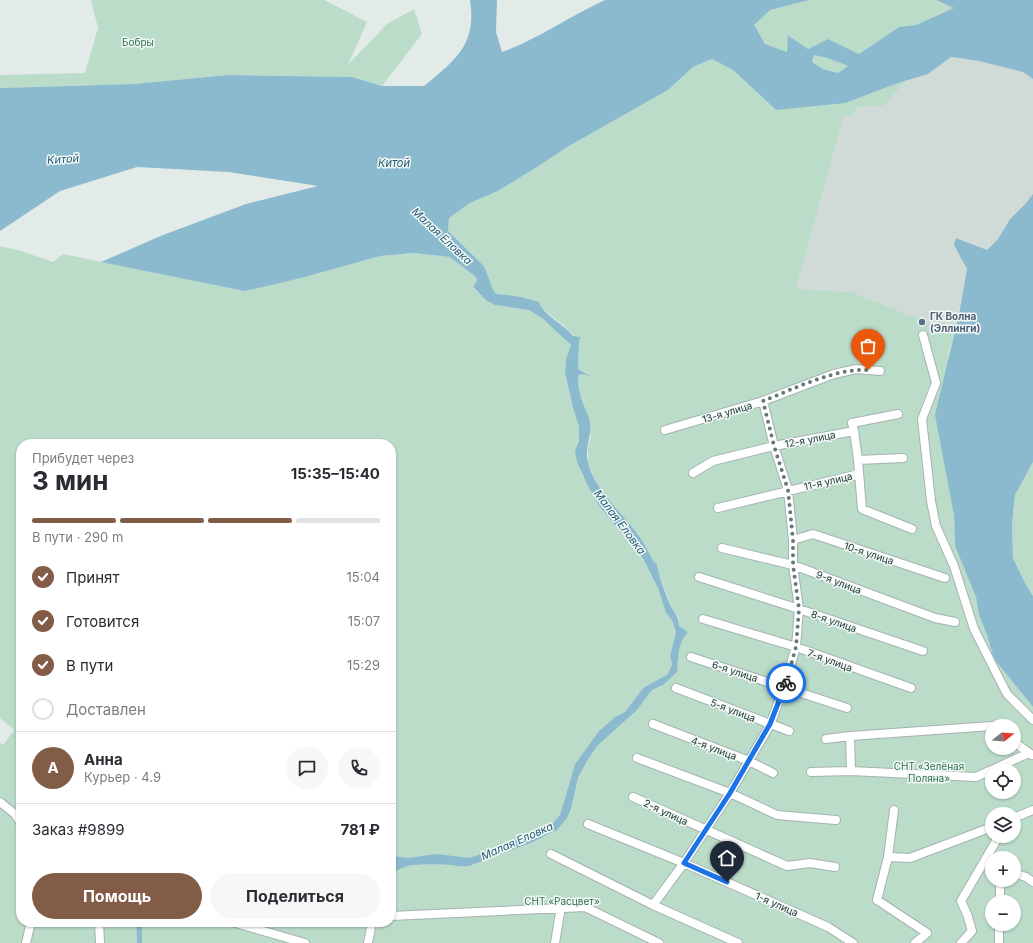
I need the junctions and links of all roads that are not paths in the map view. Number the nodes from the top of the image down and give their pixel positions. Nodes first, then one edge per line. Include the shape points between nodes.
1 (923, 335) dead end
2 (880, 371) dead end
3 (763, 401) junction
4 (898, 414) dead end
5 (665, 430) dead end
6 (854, 431) junction
7 (774, 446) junction
8 (903, 458) dead end
9 (858, 460) junction
10 (693, 473) dead end
11 (859, 474) junction
12 (788, 490) junction
13 (718, 508) dead end
14 (912, 529) dead end
15 (793, 540) junction
16 (722, 548) dead end
17 (793, 565) junction
18 (699, 577) dead end
19 (945, 578) dead end
20 (799, 609) junction
21 (703, 619) dead end
22 (955, 622) dead end
23 (796, 647) junction
24 (924, 650) dead end
25 (691, 657) dead end
26 (784, 687) junction
27 (676, 688) dead end
28 (911, 688) dead end
29 (847, 708) dead end
30 (1033, 720) edge
31 (653, 724) dead end
32 (770, 724) junction
33 (985, 726) edge
34 (789, 731) dead end
35 (850, 736) junction
36 (826, 739) dead end
37 (1021, 747) edge
38 (1031, 754) edge
39 (637, 758) dead end
40 (749, 761) junction
41 (852, 771) junction
42 (811, 772) dead end
43 (774, 773) dead end
44 (730, 793) junction
45 (633, 797) dead end
46 (0, 802) edge
47 (894, 810) dead end
48 (1033, 810) edge
49 (1021, 815) edge
50 (16, 816) edge
51 (836, 820) dead end
52 (588, 824) dead end
53 (985, 829) edge
54 (705, 830) junction
55 (995, 843) edge
56 (551, 854) dead end
57 (888, 857) junction
58 (684, 863) junction
59 (835, 867) dead end
60 (1021, 875) edge
61 (1033, 882) edge
62 (653, 905) junction
63 (561, 907) junction
64 (396, 916) edge
65 (30, 927) edge
66 (99, 927) edge
67 (249, 927) edge
68 (371, 927) edge
69 (999, 931) edge
70 (26, 943) edge
71 (100, 943) edge
72 (305, 943) edge
73 (368, 943) edge
74 (556, 943) edge
75 (659, 943) edge
76 (738, 943) edge
77 (853, 943) edge
78 (915, 943) edge
79 (961, 943) edge
80 (999, 943) edge

1 - 30 street via 936,383 922,420 936,526 954,566 974,629 1007,694
2 - 3 street, 13-я улица via 856,369 834,374
3 - 5 street, 13-я улица
3 - 7 street
4 - 6 street via 852,423
6 - 7 street, 12-я улица
6 - 9 street
7 - 10 street, 12-я улица via 713,461
7 - 12 street
8 - 9 street, 11-я улица
9 - 11 street, 11-я улица
11 - 12 street, 11-я улица
11 - 14 street via 862,509
12 - 13 street, 11-я улица
12 - 15 street
15 - 17 street
15 - 19 street, 10-я улица via 813,534
16 - 17 street, 9-я улица
17 - 20 street
17 - 22 street, 9-я улица via 935,618
18 - 20 street, 8-я улица
20 - 23 street
20 - 24 street, 8-я улица
21 - 23 street, 7-я улица
23 - 26 street
23 - 28 street, 7-я улица
25 - 26 street, 6-я улица
26 - 29 street, 6-я улица
26 - 32 street
27 - 32 street, 5-я улица
31 - 40 street, 4-я улица
32 - 34 street, 5-я улица
32 - 40 street
33 - 35 street
35 - 36 street
35 - 41 street
37 - 38 street
38 - 41 street via 976,777
39 - 44 street
40 - 43 street, 4-я улица
40 - 44 street
41 - 42 street
44 - 51 street via 777,815
44 - 54 street
45 - 54 street, 2-я улица
46 - 50 street
47 - 57 street
48 - 49 street
52 - 58 street, 1-я улица
53 - 57 street via 910,858
54 - 58 street
54 - 59 street, 2-я улица via 787,866 810,863
55 - 79 street via 961,901 972,931
56 - 62 street
57 - 78 street via 877,900 926,933
58 - 62 street
58 - 77 street, 1-я улица via 828,927
60 - 61 street
62 - 76 street
63 - 64 street
63 - 74 street
63 - 75 street via 585,907
65 - 70 street
66 - 71 street
67 - 72 street
68 - 73 street
69 - 80 street

